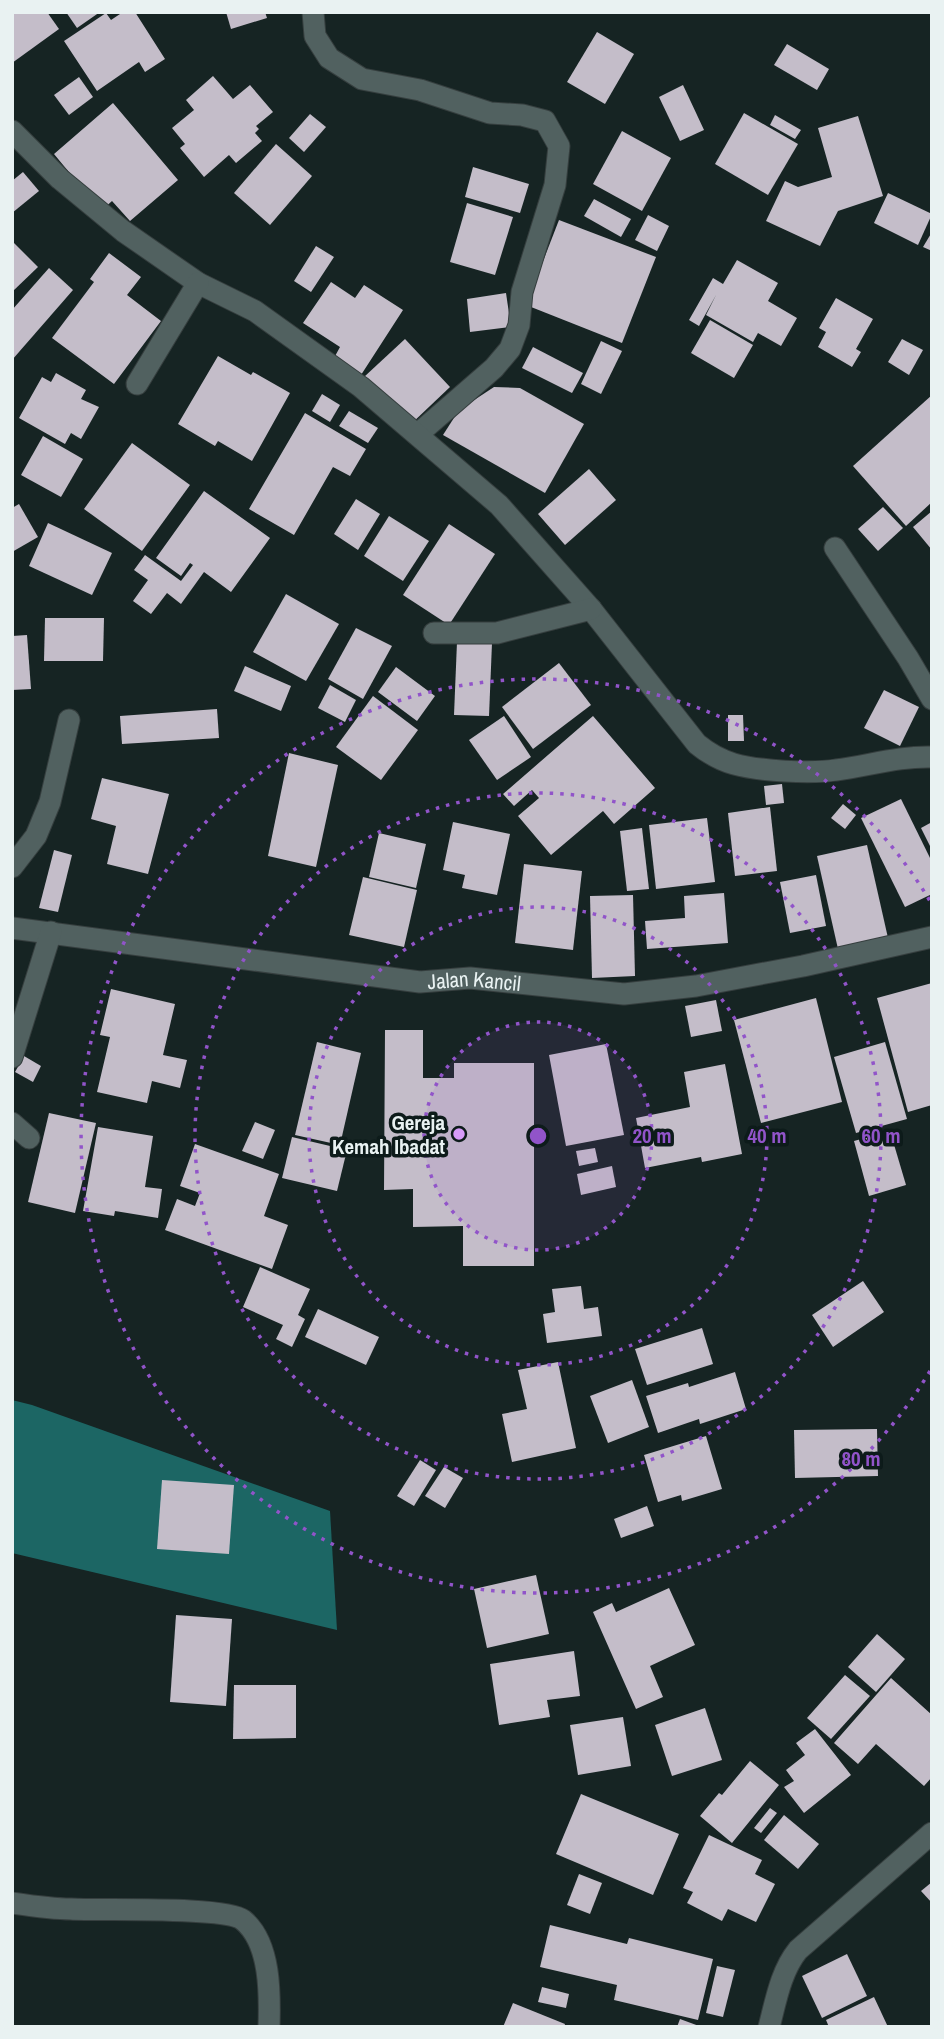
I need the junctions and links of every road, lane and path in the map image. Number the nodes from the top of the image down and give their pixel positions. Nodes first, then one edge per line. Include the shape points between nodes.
1 (313, 12) edge
2 (13, 133) edge
3 (198, 283) junction
4 (137, 384) dead end
5 (418, 434) junction
6 (835, 548) dead end
7 (591, 609) junction
8 (434, 633) dead end
9 (932, 699) edge
10 (69, 720) dead end
11 (932, 757) edge
12 (12, 867) edge
13 (12, 928) edge
14 (51, 932) junction
15 (932, 937) edge
16 (12, 1057) edge
17 (12, 1123) edge
18 (29, 1138) dead end
19 (932, 1833) edge
20 (12, 1903) edge
21 (269, 2027) edge
22 (769, 2027) edge

1 - 5 street via 315,36 329,58 362,79 420,90 490,113 545,121 559,146 555,185 522,292 519,325 510,349
2 - 3 street via 122,231
3 - 4 street
3 - 5 street via 255,312
5 - 7 street via 499,505
6 - 9 street
7 - 8 street via 497,633
7 - 11 street via 696,744 710,754 734,764 819,771
10 - 12 street via 50,802 36,836
13 - 14 street, Jalan Kancil
14 - 15 street, Jalan Kancil via 420,982 470,978 624,993 723,981
14 - 16 street
17 - 18 street
19 - 22 street via 798,1950 778,1990
20 - 21 street via 74,1910 172,1910 243,1920 257,1939 268,1971

